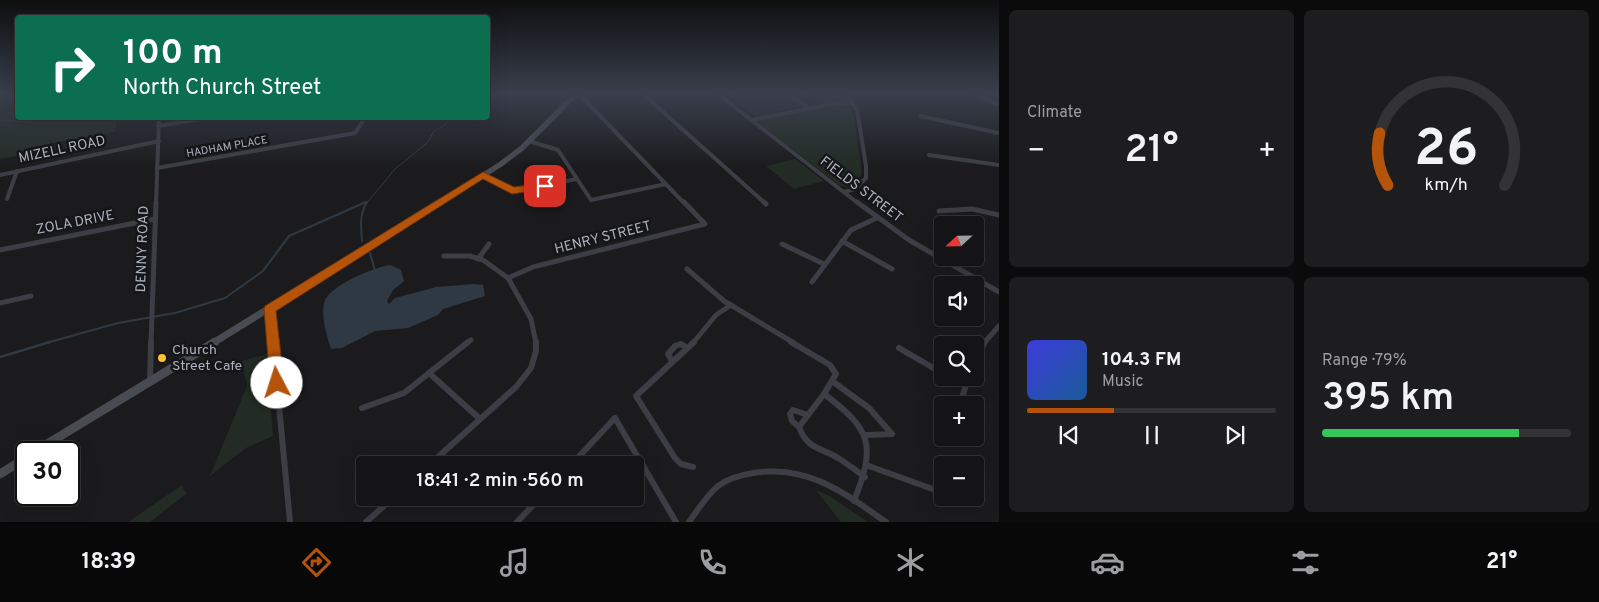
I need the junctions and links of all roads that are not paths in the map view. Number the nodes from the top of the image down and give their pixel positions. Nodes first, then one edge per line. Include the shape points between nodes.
1 (553, 118) edge
2 (601, 118) edge
3 (670, 118) edge
4 (760, 118) edge
5 (858, 118) edge
6 (931, 118) edge
7 (159, 120) edge
8 (195, 120) edge
9 (364, 120) edge
10 (752, 120) joint
11 (158, 126) junction
12 (999, 133) edge
13 (159, 141) junction
14 (529, 142) junction
15 (929, 155) dead end
16 (999, 165) edge
17 (157, 168) junction
18 (17, 171) junction
19 (0, 175) edge
20 (483, 175) junction
21 (576, 179) junction
22 (666, 184) junction
23 (844, 192) junction
24 (7, 199) dead end
25 (766, 204) dead end
26 (999, 208) edge
27 (939, 211) dead end
28 (997, 214) edge
29 (877, 218) junction
30 (155, 219) junction
31 (842, 241) junction
32 (489, 244) dead end
33 (782, 244) dead end
34 (0, 250) edge
35 (444, 256) dead end
36 (478, 259) junction
37 (824, 264) junction
38 (687, 268) dead end
39 (892, 269) dead end
40 (508, 278) junction
41 (812, 282) dead end
42 (999, 292) edge
43 (31, 296) dead end
44 (0, 303) edge
45 (731, 305) junction
46 (270, 309) junction
47 (999, 326) edge
48 (471, 340) dead end
49 (984, 345) edge
50 (899, 348) dead end
51 (934, 368) edge
52 (430, 373) junction
53 (150, 381) junction
54 (832, 381) junction
55 (824, 394) junction
56 (362, 408) dead end
57 (808, 415) junction
58 (480, 419) junction
59 (799, 427) junction
60 (867, 435) junction
61 (52, 441) edge
62 (439, 456) edge
63 (579, 456) edge
64 (637, 456) edge
65 (15, 465) edge
66 (866, 465) junction
67 (644, 467) edge
68 (693, 467) dead end
69 (0, 474) edge
70 (865, 477) junction
71 (934, 489) edge
72 (854, 501) junction
73 (384, 506) edge
74 (532, 506) edge
75 (290, 522) edge
76 (366, 522) edge
77 (517, 522) edge
78 (676, 522) edge
79 (689, 522) edge
80 (886, 522) edge

1 - 14 main road
2 - 22 street
3 - 25 street
4 - 10 street
5 - 23 street via 866,178 855,189
6 - 12 street
7 - 11 street, DENNY ROAD
8 - 11 street
9 - 17 street, HADHAM PLACE via 358,131
10 - 23 street, FIELDS STREET
11 - 13 street, DENNY ROAD
13 - 17 street, DENNY ROAD
13 - 18 street, MIZELL ROAD
14 - 20 main road
14 - 21 street via 555,148
15 - 16 street
17 - 30 street, DENNY ROAD
18 - 19 street, MIZELL ROAD
18 - 24 street
20 - 21 street via 512,190
20 - 46 main road
21 - 22 street via 591,200
22 - 40 street, HENRY STREET via 705,224 533,267
23 - 29 street, FIELDS STREET
26 - 28 street
27 - 28 street via 972,209
29 - 31 street via 851,230
29 - 42 street, FIELDS STREET
30 - 34 street, ZOLA DRIVE
30 - 53 street, DENNY ROAD
31 - 37 street
31 - 39 street
32 - 36 street
33 - 37 street
35 - 36 street
36 - 40 street
37 - 41 street
38 - 45 street
40 - 58 street via 531,319 536,351 531,368 516,387
43 - 44 street
45 - 54 street via 830,365 836,374
45 - 68 street via 636,396 675,458 681,464
46 - 53 main road
46 - 75 street
47 - 49 street
48 - 52 street
50 - 51 street
52 - 56 street via 404,393
52 - 58 street
53 - 61 main road
54 - 55 street
54 - 60 street via 869,408 892,434
55 - 57 street
55 - 60 street via 852,416
57 - 59 street
57 - 59 street via 793,410 790,414 792,421
58 - 62 street
59 - 70 street via 808,445 837,458
60 - 66 street
63 - 64 street via 615,418
65 - 69 main road
66 - 70 street
66 - 71 street
67 - 78 street
70 - 72 street
72 - 79 street via 827,483 793,473 756,471 720,484
72 - 80 street
73 - 76 street
74 - 77 street

